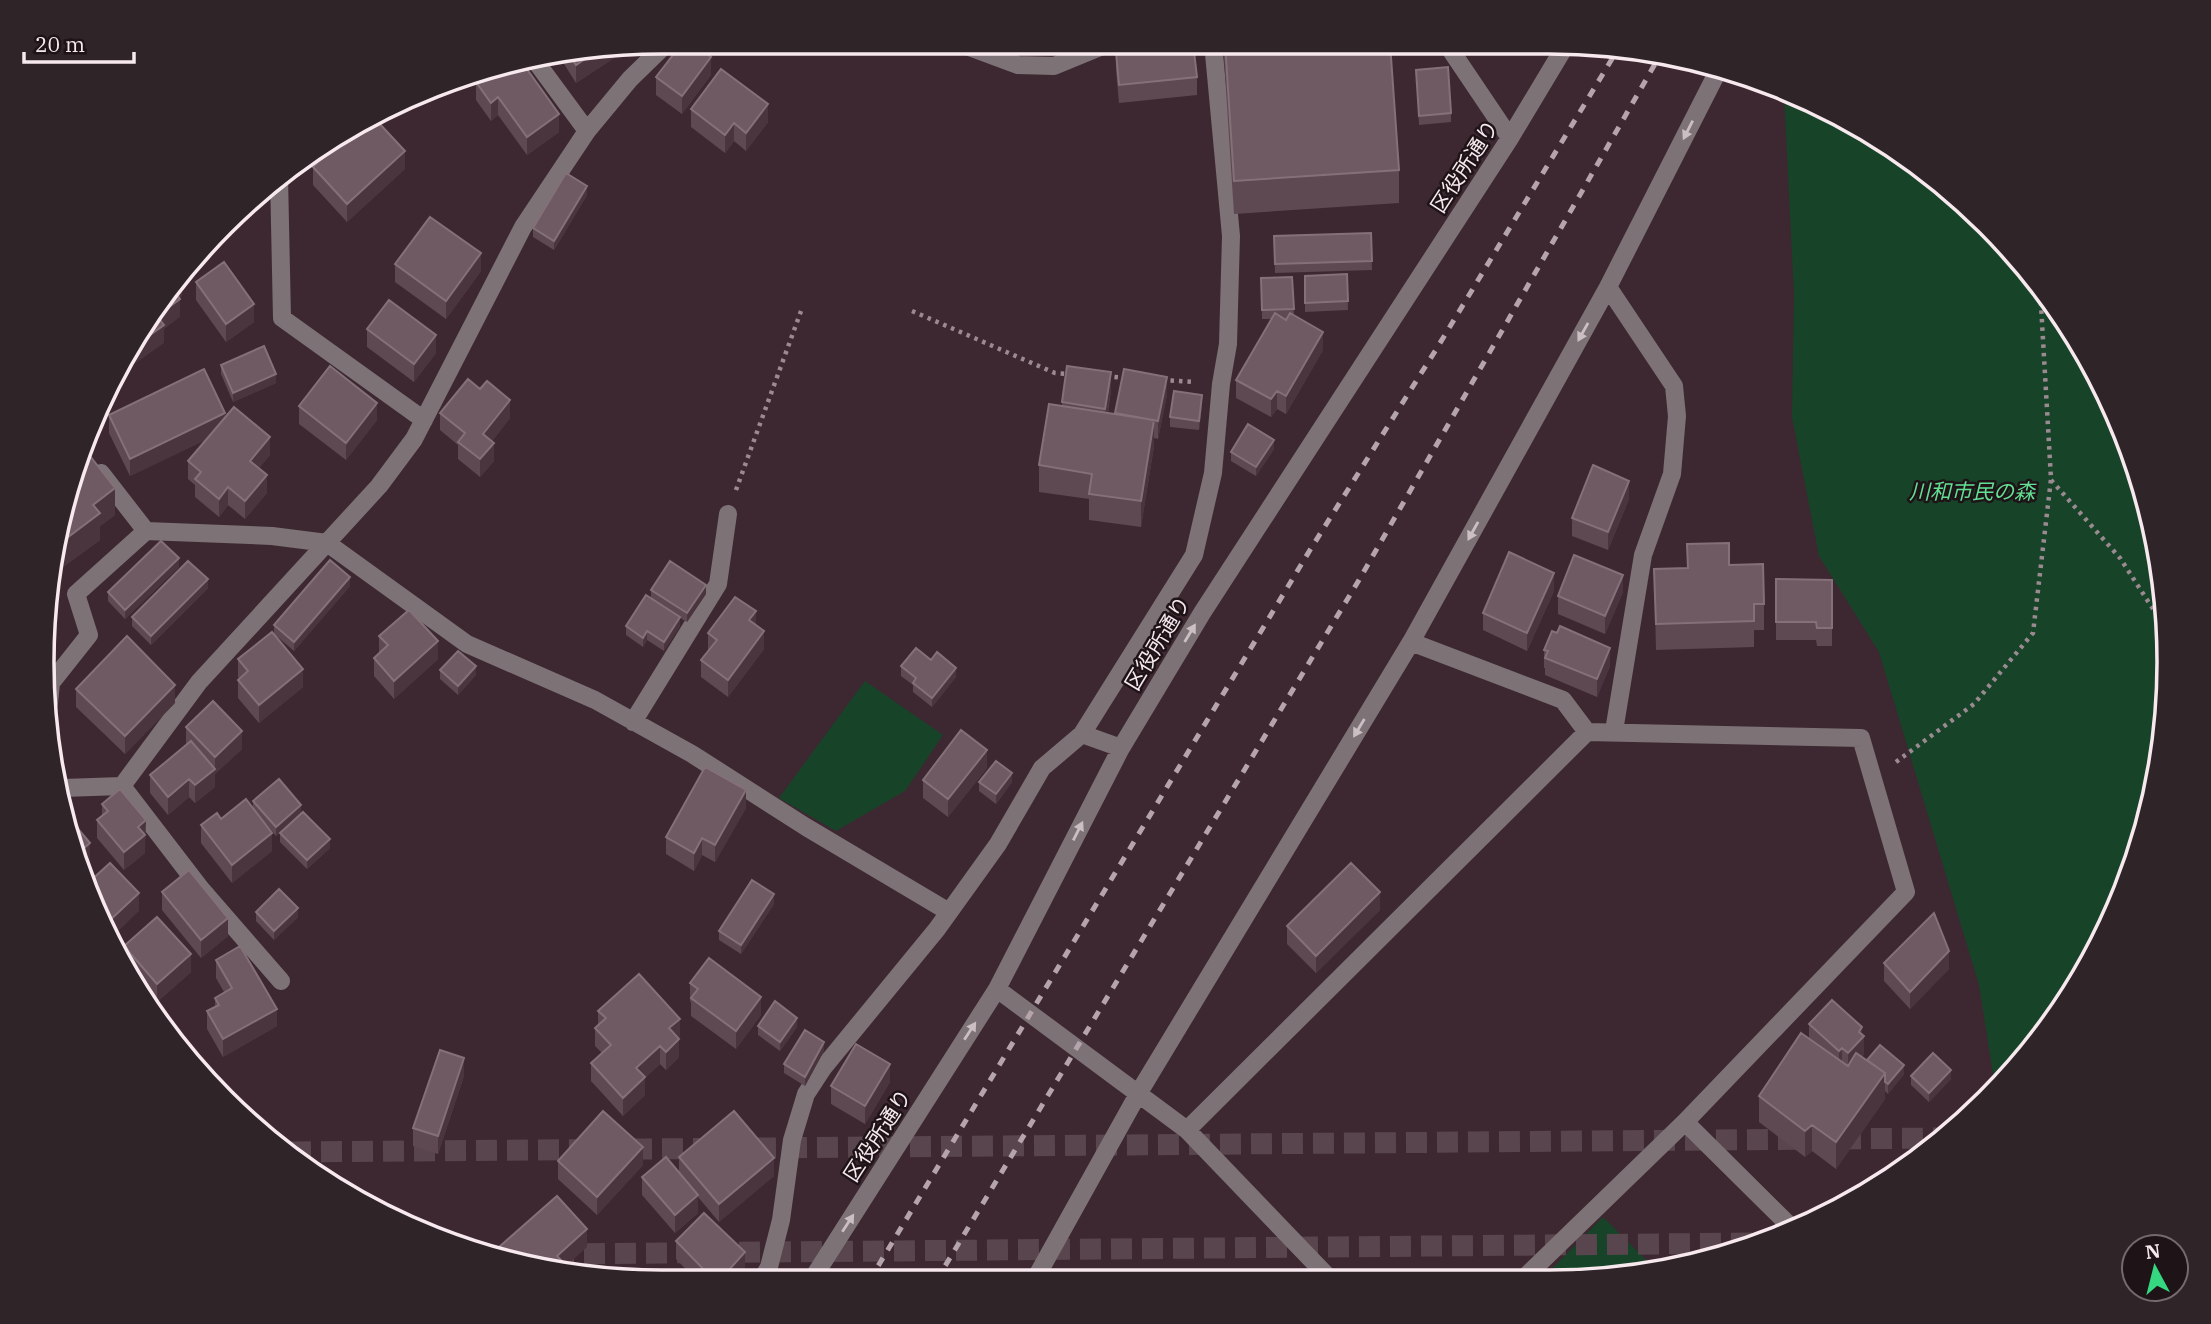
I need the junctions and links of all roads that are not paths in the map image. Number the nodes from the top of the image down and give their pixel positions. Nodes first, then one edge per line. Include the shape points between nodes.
1 (656, 54) edge
2 (988, 54) edge
3 (1083, 54) edge
4 (1214, 54) edge
5 (1453, 54) edge
6 (1560, 55) edge
7 (540, 67) edge
8 (1715, 78) edge
9 (587, 131) junction
10 (1510, 138) junction
11 (279, 190) edge
12 (1608, 287) junction
13 (424, 420) junction
14 (90, 459) edge
15 (728, 514) road end
16 (146, 531) junction
17 (327, 543) junction
18 (1411, 642) junction
19 (55, 678) edge
20 (633, 722) junction
21 (1614, 731) junction
22 (1587, 732) junction
23 (1082, 734) junction
24 (1121, 748) junction
25 (122, 786) junction
26 (68, 788) edge
27 (949, 912) junction
28 (281, 981) dead end
29 (997, 989) junction
30 (1138, 1094) junction
31 (1685, 1122) junction
32 (1187, 1129) junction
33 (1785, 1221) edge
34 (767, 1270) edge
35 (818, 1270) edge
36 (1040, 1270) edge
37 (1322, 1270) edge
38 (1532, 1270) edge

1 - 9 street
2 - 3 street via 1018,65 1054,66
4 - 23 street via 1231,236 1228,344 1213,473 1194,555
5 - 10 street
6 - 10 street, 区役所通り
7 - 9 street
8 -> 12 street
9 - 13 street via 523,227
24 -> 10 street, 区役所通り via 1202,613
11 - 13 street via 282,318
12 -> 18 street
12 - 21 street via 1674,386 1677,416 1672,474 1643,555
13 - 17 street via 379,486
14 - 16 street
15 - 20 street via 718,584
16 - 17 street
16 - 19 street via 76,594 89,635
17 - 20 street via 467,645 595,700
17 - 25 street via 199,682
18 - 22 street via 1563,700
18 -> 30 street
20 - 27 street
21 - 22 street
21 - 31 street via 1860,738 1906,892
22 - 32 street
23 - 24 street
23 - 27 street via 1042,768 998,844
29 -> 24 street, 区役所通り
25 - 26 street
25 - 28 street via 201,889
27 - 34 street via 806,1094 792,1140
29 - 30 street
35 -> 29 street, 区役所通り
30 - 32 street
30 - 36 street
31 - 33 street
31 - 38 street
32 - 37 street

